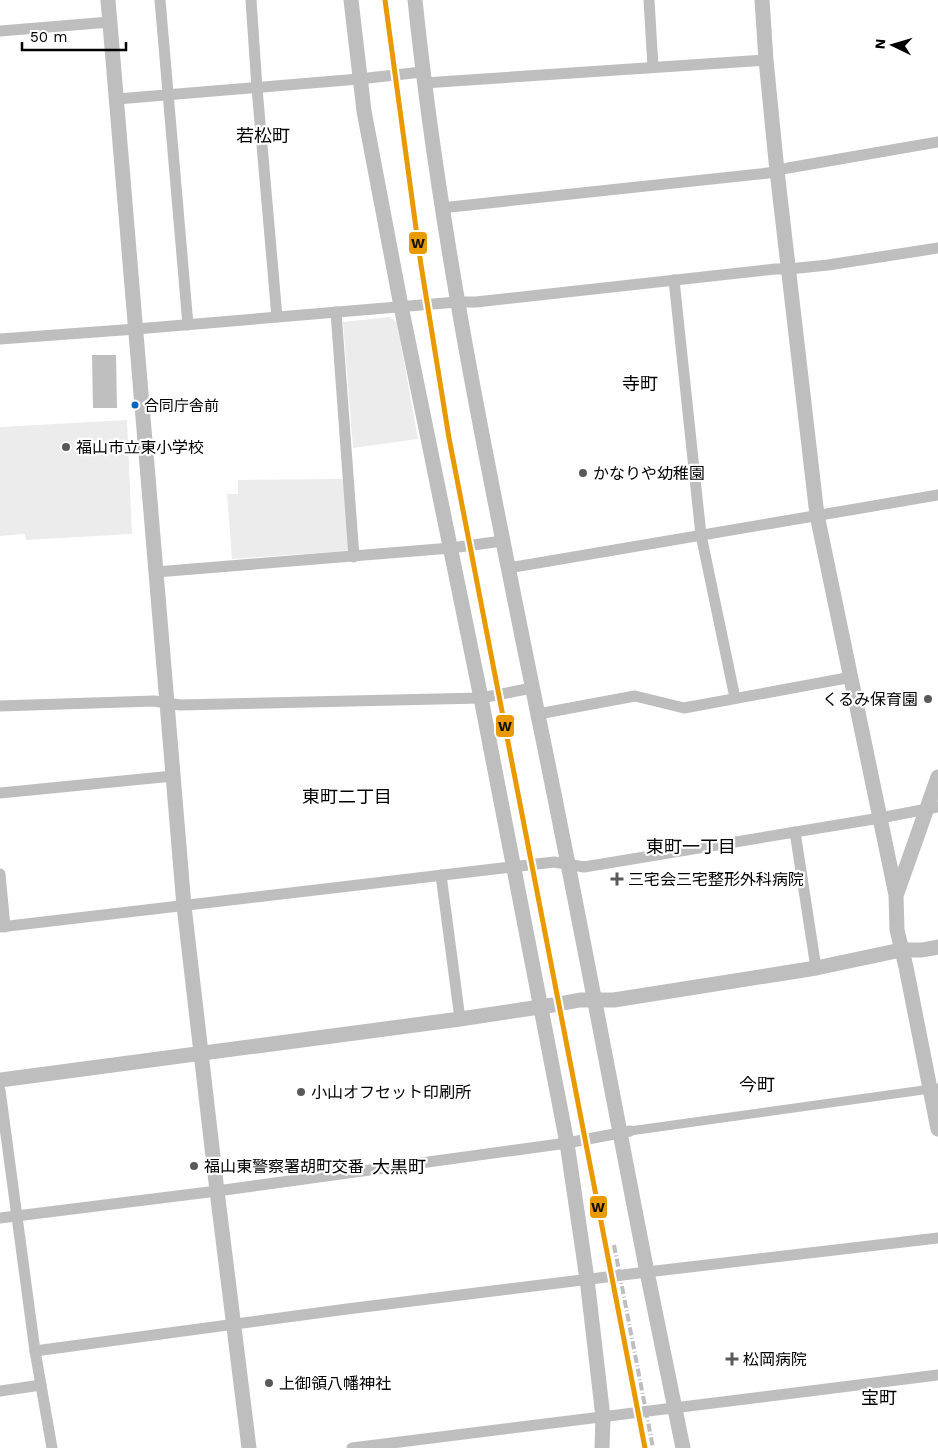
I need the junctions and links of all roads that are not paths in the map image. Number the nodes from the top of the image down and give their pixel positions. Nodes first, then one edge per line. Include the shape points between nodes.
1 (108, 0) edge
2 (160, 0) edge
3 (251, 0) edge
4 (351, 0) edge
5 (415, 0) edge
6 (650, 0) edge
7 (762, 0) edge
8 (110, 22) junction
9 (0, 31) edge
10 (766, 60) junction
11 (653, 68) junction
12 (423, 78) junction
13 (359, 79) junction
14 (257, 88) junction
15 (168, 95) junction
16 (117, 99) junction
17 (938, 142) edge
18 (777, 171) junction
19 (442, 208) junction
20 (938, 248) edge
21 (789, 269) junction
22 (674, 280) junction
23 (457, 302) junction
24 (401, 306) junction
25 (336, 312) junction
26 (277, 317) junction
27 (188, 325) junction
28 (136, 330) junction
29 (0, 339) edge
30 (938, 495) edge
31 (817, 515) junction
32 (701, 535) junction
33 (502, 541) junction
34 (451, 548) junction
35 (354, 557) junction
36 (508, 568) junction
37 (156, 572) junction
38 (852, 677) junction
39 (532, 688) junction
40 (481, 698) junction
41 (735, 698) junction
42 (168, 703) junction
43 (0, 706) edge
44 (538, 714) junction
45 (173, 776) junction
46 (938, 777) edge
47 (0, 793) edge
48 (932, 808) edge
49 (880, 818) junction
50 (795, 832) junction
51 (568, 864) junction
52 (513, 867) junction
53 (0, 874) edge
54 (441, 875) junction
55 (896, 895) junction
56 (184, 906) junction
57 (3, 927) edge
58 (938, 947) edge
59 (901, 950) junction
60 (816, 968) junction
61 (594, 1000) junction
62 (541, 1006) junction
63 (460, 1019) junction
64 (201, 1054) junction
65 (0, 1080) edge
66 (934, 1088) edge
67 (0, 1090) edge
68 (938, 1129) edge
69 (625, 1132) junction
70 (567, 1143) junction
71 (217, 1191) junction
72 (16, 1216) junction
73 (0, 1218) edge
74 (938, 1238) edge
75 (647, 1272) junction
76 (587, 1279) junction
77 (233, 1324) junction
78 (35, 1351) junction
79 (938, 1375) edge
80 (41, 1385) junction
81 (0, 1391) edge
82 (675, 1407) junction
83 (603, 1417) junction
84 (52, 1448) edge
85 (248, 1448) edge
86 (352, 1448) edge
87 (602, 1448) edge
88 (683, 1448) edge

1 - 8 street
2 - 15 street
3 - 14 street
4 - 13 street
5 - 12 street
6 - 11 street
7 - 10 street
8 - 9 street
8 - 16 street
10 - 11 street
10 - 18 street
11 - 12 street
12 - 13 street
12 - 19 street
13 - 14 street
13 - 24 street
14 - 15 street
14 - 26 street
15 - 16 street
15 - 27 street
16 - 28 street
17 - 18 street
18 - 19 street
18 - 21 street
19 - 23 street
20 - 21 street
21 - 22 street
21 - 31 street
22 - 23 street
22 - 32 street
23 - 24 street
23 - 33 street
24 - 25 street
24 - 34 street
25 - 26 street
25 - 35 street
26 - 27 street
27 - 28 street
28 - 29 street
28 - 37 street
30 - 31 street
31 - 32 street
31 - 38 street
32 - 36 street
32 - 41 street
33 - 34 street
33 - 36 street
34 - 35 street
34 - 40 street
35 - 37 street
36 - 39 street
37 - 42 street
38 - 41 street
38 - 49 street
39 - 40 street
39 - 44 street
40 - 42 street
40 - 52 street
41 - 44 street via 684,708 635,696
42 - 43 street
42 - 45 street
44 - 51 street
45 - 47 street
45 - 56 street
46 - 48 street
48 - 49 street
48 - 55 street
49 - 50 street
49 - 55 street
50 - 51 street via 584,867
50 - 60 street
51 - 52 street via 554,862
51 - 61 street
52 - 54 street
52 - 62 street
53 - 57 street
54 - 56 street
54 - 63 street
55 - 59 street
56 - 57 street
56 - 64 street
58 - 59 street
59 - 60 street
59 - 66 street
60 - 61 street via 614,1000
61 - 62 street
61 - 69 street
62 - 63 street
62 - 70 street
63 - 64 street
64 - 65 street
64 - 71 street
66 - 68 street
66 - 69 street
67 - 72 street
69 - 70 street
69 - 75 street
70 - 71 street
70 - 76 street
71 - 72 street
71 - 77 street
72 - 73 street
72 - 78 street
74 - 75 street
75 - 76 street
75 - 82 street
76 - 77 street
76 - 83 street
77 - 78 street
77 - 85 street
78 - 80 street
79 - 82 street
80 - 81 street
80 - 84 street
82 - 83 street
82 - 88 street
83 - 86 street
83 - 87 street

